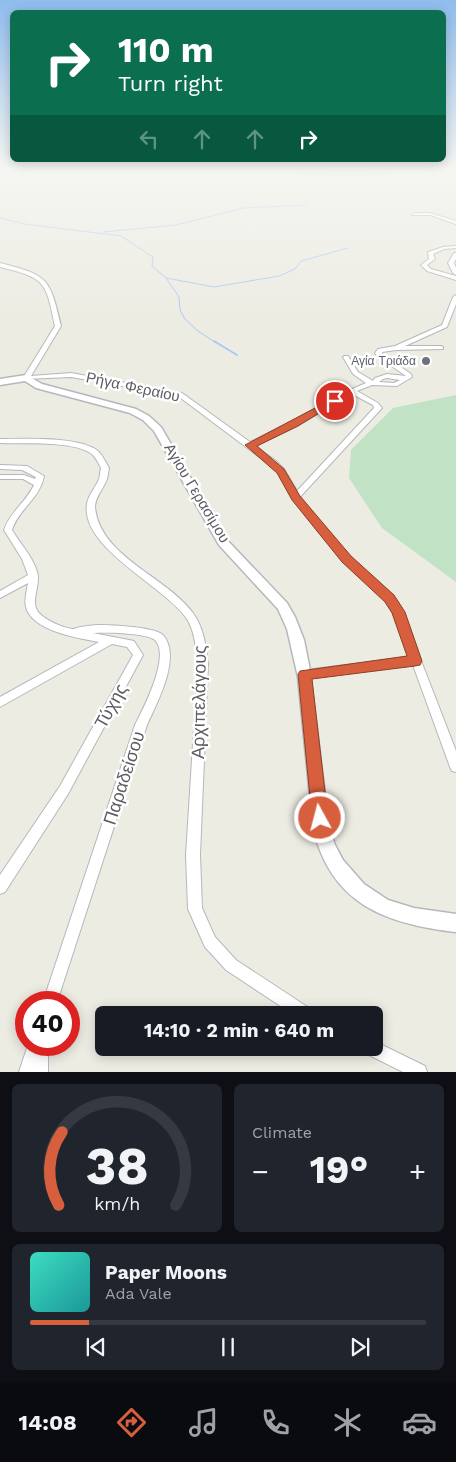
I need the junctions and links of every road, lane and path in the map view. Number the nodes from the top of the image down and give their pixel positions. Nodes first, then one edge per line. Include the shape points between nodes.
1 (442, 218) edge
2 (456, 223) edge
3 (456, 247) edge
4 (456, 254) edge
5 (0, 265) edge
6 (456, 273) edge
7 (456, 278) edge
8 (456, 297) edge
9 (396, 348) junction
10 (441, 348) dead end
11 (346, 357) dead end
12 (26, 378) junction
13 (0, 382) edge
14 (373, 384) junction
15 (352, 391) junction
16 (0, 441) edge
17 (250, 445) junction
18 (0, 467) edge
19 (0, 477) edge
20 (39, 484) junction
21 (296, 497) junction
22 (33, 576) junction
23 (0, 595) edge
24 (72, 632) junction
25 (111, 640) junction
26 (415, 661) junction
27 (304, 674) junction
28 (0, 702) edge
29 (456, 767) edge
30 (0, 888) edge
31 (456, 922) edge
32 (54, 991) edge
33 (293, 1006) edge
34 (383, 1053) edge
35 (32, 1056) edge
36 (40, 1056) edge
37 (27, 1072) edge
38 (40, 1072) edge
39 (419, 1072) edge

1 - 2 street
3 - 7 street via 430,253 432,258 424,265 429,270
4 - 6 street via 451,263
5 - 12 street via 39,278 47,285 52,298 58,326
8 - 9 street via 445,326
9 - 10 street
9 - 14 street via 378,353 409,375 406,379 382,376
11 - 14 street via 355,373
12 - 13 street, Ρήγα Φεραίου
12 - 17 street, Ρήγα Φεραίου via 71,375 180,394
12 - 27 street, Αγίου Γερασίμου via 39,386 134,411 158,430 223,542 283,606 296,633
14 - 15 street
15 - 17 street
15 - 21 street via 378,408
16 - 33 street, Αρχιπελάγους via 54,443 93,452 105,468 92,503 98,530 112,547 190,616 199,636 202,664 193,855 196,909 210,942 231,965
17 - 21 street, Ρήγα Φεραίου via 281,472
18 - 20 street via 35,472 40,476
19 - 20 street via 24,477
20 - 22 street via 9,522 8,530 30,565
21 - 26 street, Ρήγα Φεραίου via 346,559 390,599 398,612
22 - 23 street
22 - 24 street, Τύχης via 31,609 38,619
24 - 25 street, Τύχης
24 - 32 street, Παραδείσου via 115,628 154,635 163,646 164,659 157,688 141,725
25 - 28 street
25 - 30 street, Τύχης via 130,644 138,655 136,661 64,790
26 - 27 street
26 - 29 street, Ρήγα Φεραίου
27 - 31 street, Αγίου Γερασίμου via 320,818 324,839 336,864 358,891 375,903 434,920
34 - 39 street
35 - 37 street
36 - 38 street

